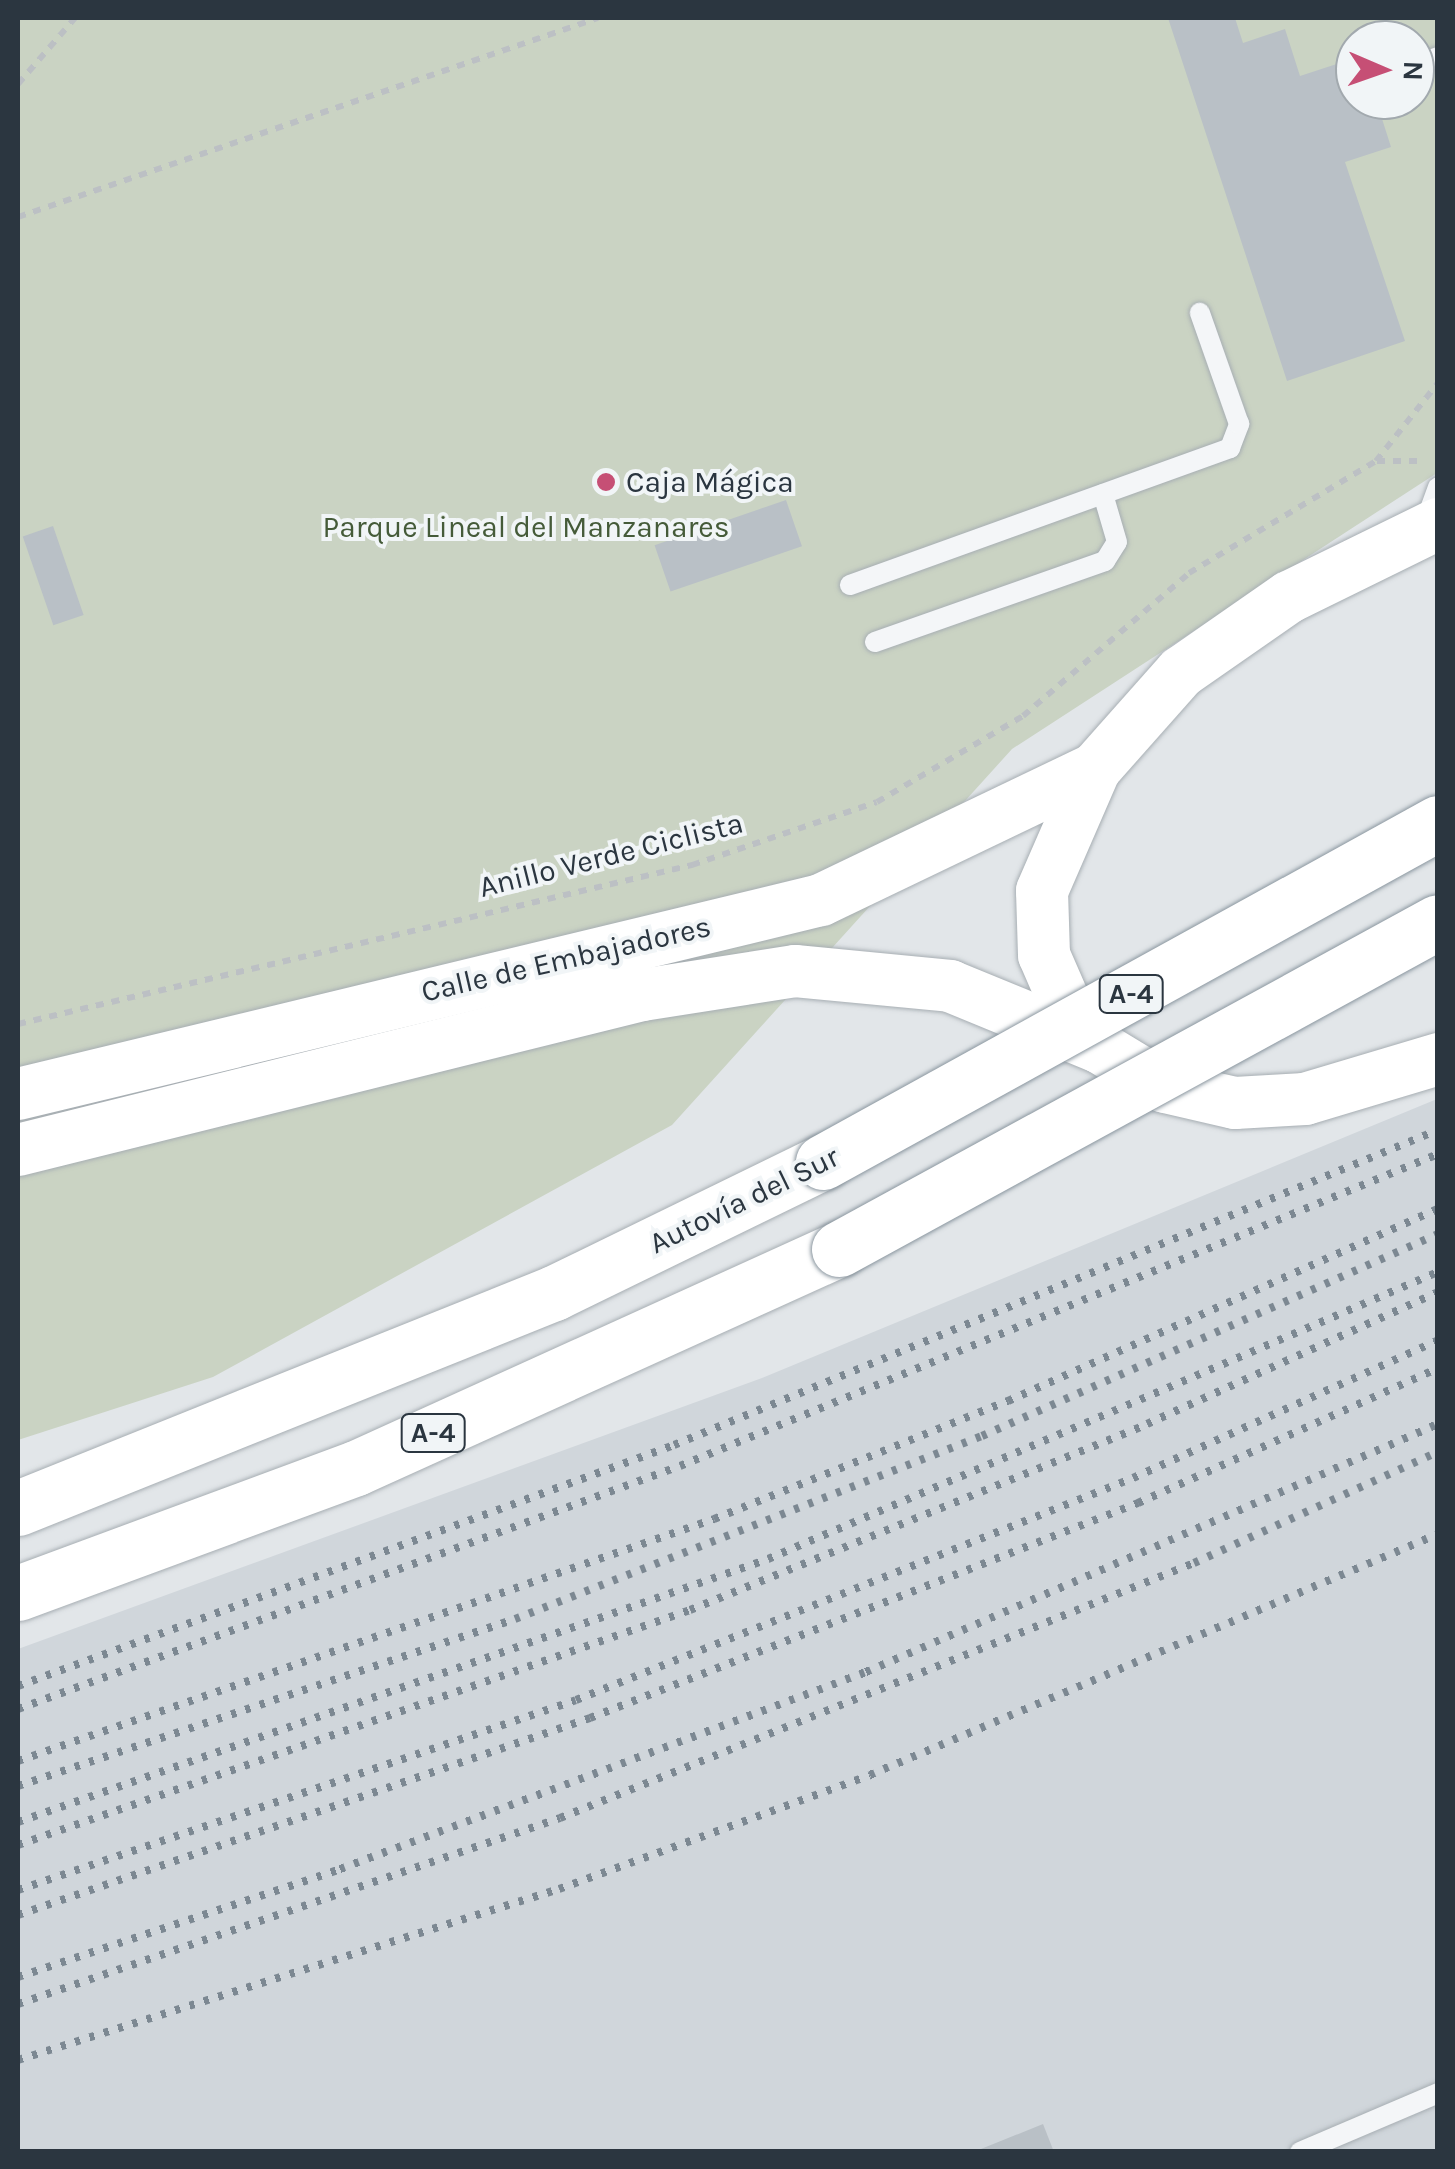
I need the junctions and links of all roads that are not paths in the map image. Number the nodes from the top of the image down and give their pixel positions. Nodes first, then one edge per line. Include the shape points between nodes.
1 (1200, 313) dead end
2 (1103, 494) junction
3 (1432, 514) edge
4 (850, 585) dead end
5 (875, 642) dead end
6 (1094, 769) junction
7 (1438, 823) edge
8 (1438, 922) edge
9 (1100, 1048) junction
10 (1438, 1059) edge
11 (18, 1094) edge
12 (18, 1150) edge
13 (18, 1508) edge
14 (18, 1592) edge
15 (1438, 2093) edge
16 (1300, 2152) edge

1 - 2 lane via 1239,437
2 - 4 lane
2 - 5 lane via 1117,542 1105,561
3 - 6 main road via 1215,644
6 - 9 main road via 1042,890 1052,979
6 - 11 main road, Calle de Embajadores via 821,900
7 - 13 highway, Autovía del Sur / A-4, bridge via 823,1162 554,1293
8 - 14 highway, A-4, bridge via 840,1249 356,1468
9 - 10 main road, Calle de Embajadores via 1165,1087 1235,1103 1305,1100
9 - 12 main road, Calle de Embajadores via 950,986 796,971 642,994
15 - 16 lane

